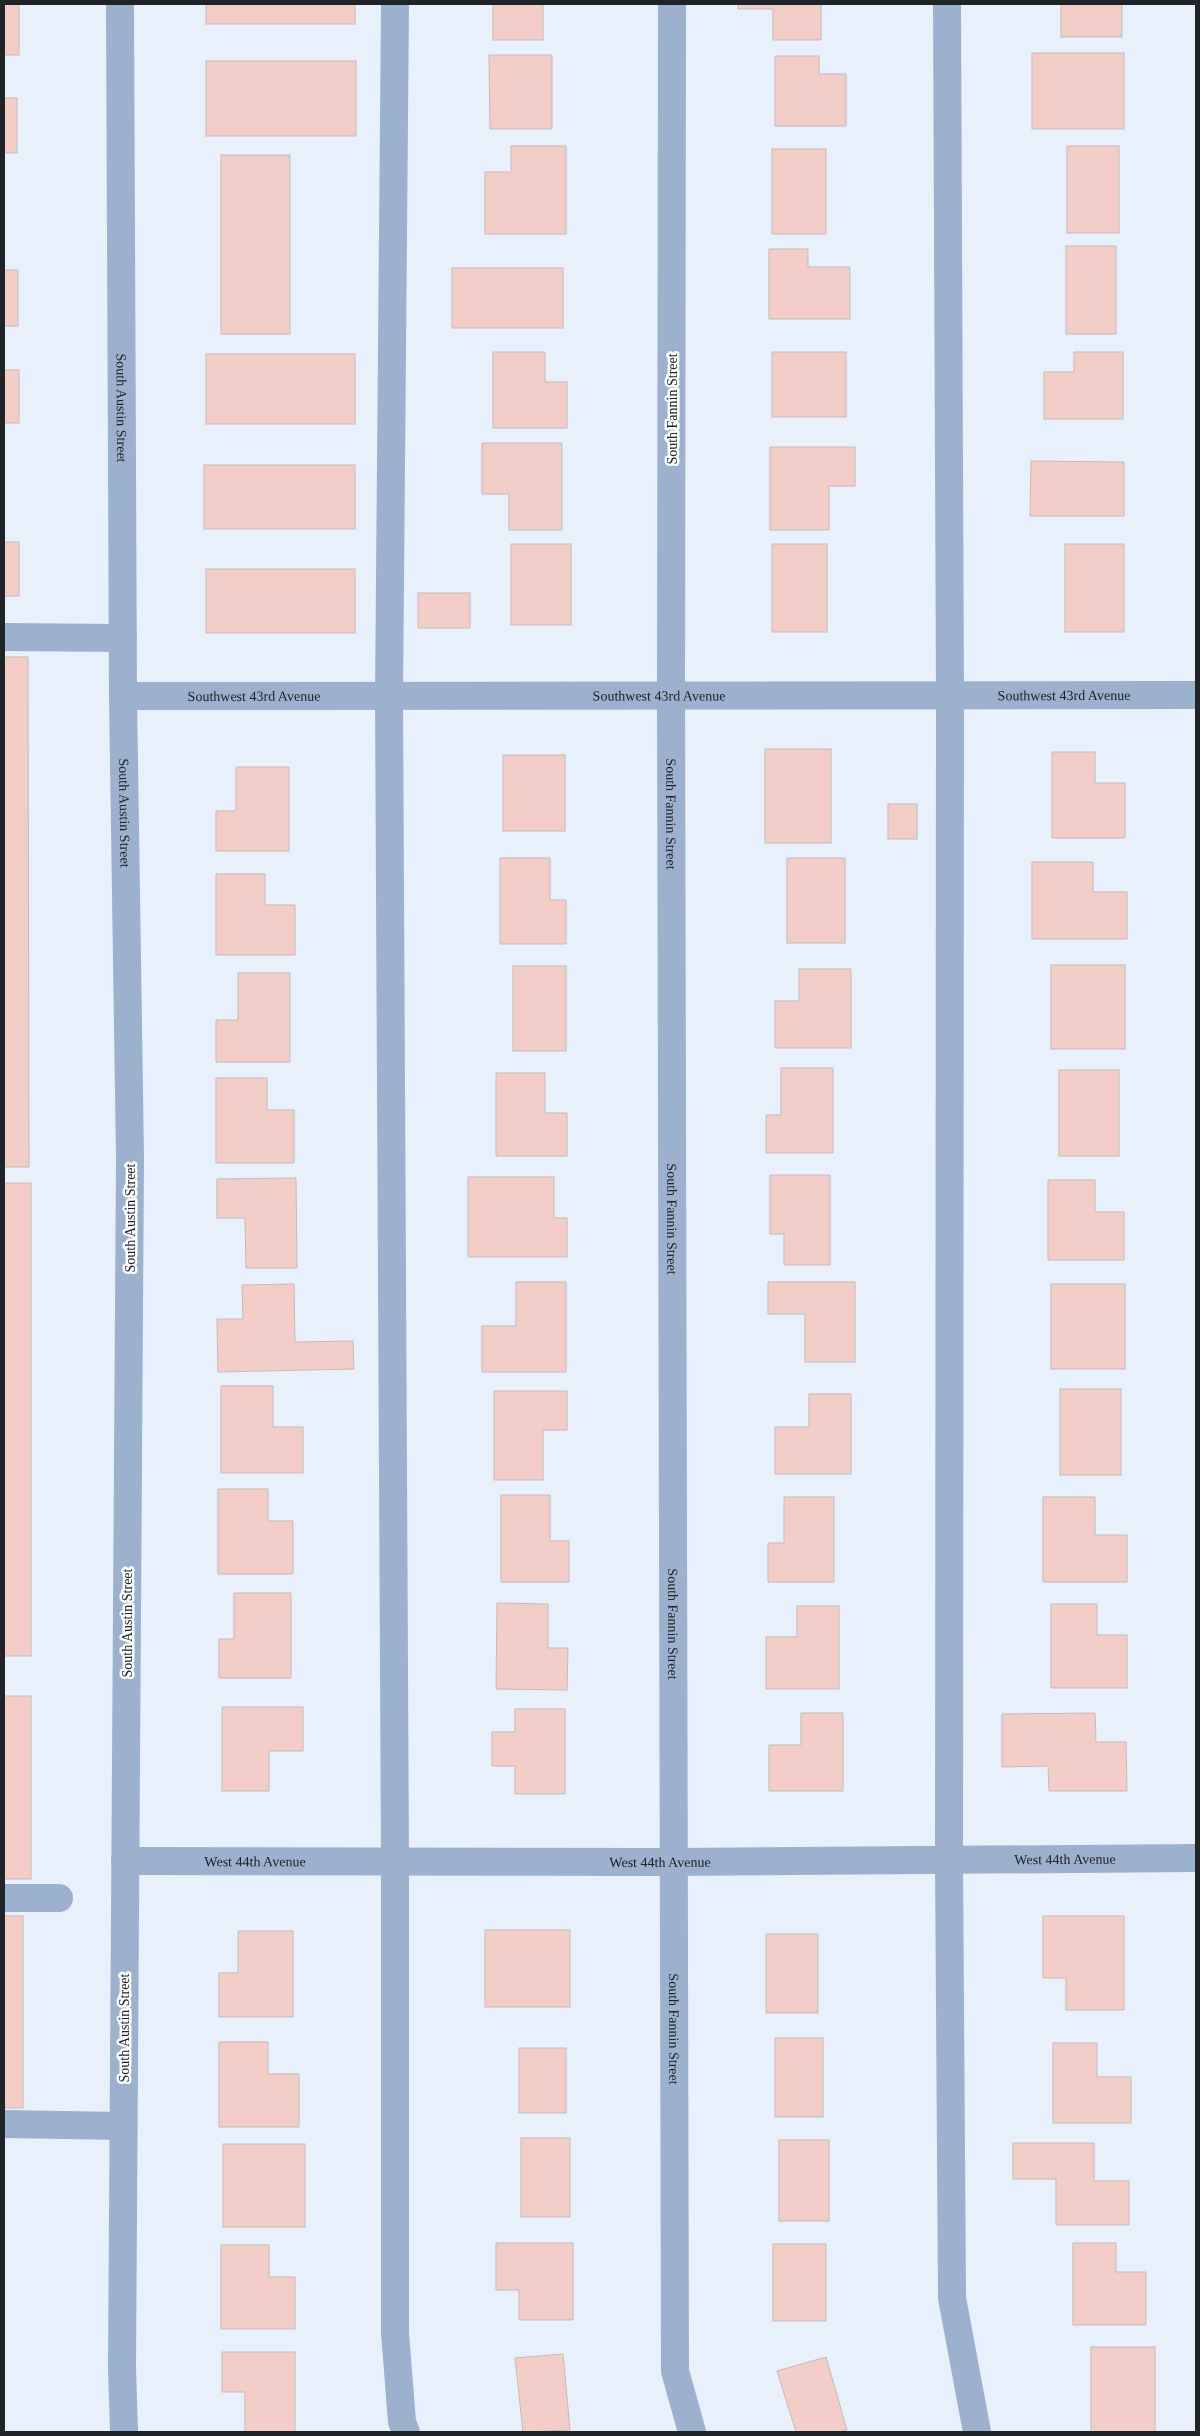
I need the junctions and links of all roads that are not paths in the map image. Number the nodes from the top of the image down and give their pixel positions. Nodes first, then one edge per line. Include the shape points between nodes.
1 (120, 4) edge
2 (394, 4) edge
3 (672, 4) edge
4 (947, 4) edge
5 (4, 637) edge
6 (124, 638) junction
7 (671, 695) junction
8 (950, 695) junction
9 (1196, 695) edge
10 (124, 696) junction
11 (389, 696) junction
12 (1196, 1858) edge
13 (949, 1860) junction
14 (125, 1861) junction
15 (395, 1861) junction
16 (673, 1862) junction
17 (4, 1898) edge
18 (59, 1898) dead end
19 (4, 2124) edge
20 (124, 2126) junction
21 (124, 2432) edge
22 (406, 2432) edge
23 (692, 2432) edge
24 (977, 2432) edge

1 - 6 street, South Austin Street
2 - 11 street
3 - 7 street, South Fannin Street
4 - 8 street
5 - 6 street
6 - 10 street, South Austin Street
7 - 8 street, Southwest 43rd Avenue
7 - 11 street, Southwest 43rd Avenue
7 - 16 street, South Fannin Street
8 - 9 street, Southwest 43rd Avenue
8 - 13 street
10 - 11 street, Southwest 43rd Avenue
10 - 14 street, South Austin Street via 130,1158
11 - 15 street
12 - 13 street, West 44th Avenue
13 - 16 street, West 44th Avenue
13 - 24 street via 952,2298
14 - 15 street, West 44th Avenue
14 - 20 street, South Austin Street
15 - 16 street, West 44th Avenue
15 - 22 street via 395,2333 402,2422
16 - 23 street, South Fannin Street via 675,2371
17 - 18 street
19 - 20 street
20 - 21 street, South Austin Street

